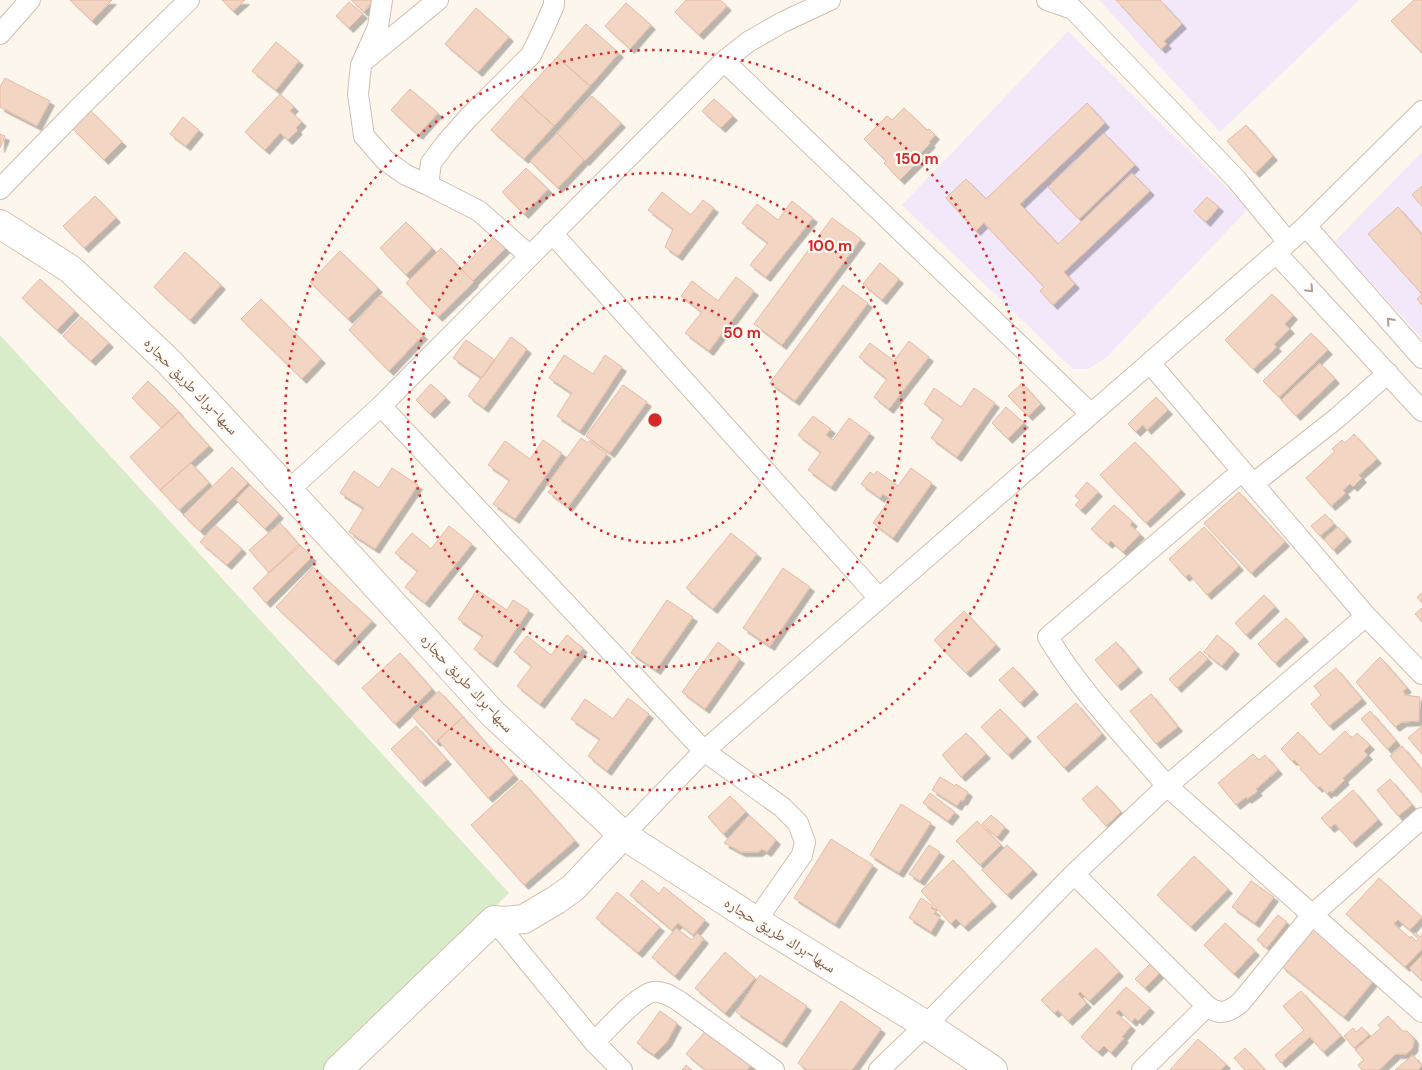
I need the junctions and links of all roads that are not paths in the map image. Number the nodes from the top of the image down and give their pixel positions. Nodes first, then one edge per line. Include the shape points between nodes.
1 (189, 0) edge
2 (382, 0) edge
3 (438, 0) edge
4 (554, 0) edge
5 (830, 0) edge
6 (1047, 0) edge
7 (27, 1) edge
8 (0, 34) edge
9 (724, 61) junction
10 (362, 62) junction
11 (1422, 111) edge
12 (428, 185) junction
13 (0, 189) edge
14 (0, 224) edge
15 (1306, 226) junction
16 (552, 233) junction
17 (1282, 248) junction
18 (530, 256) junction
19 (1422, 358) edge
20 (1150, 363) junction
21 (1388, 373) junction
22 (381, 406) junction
23 (1422, 411) edge
24 (1092, 414) junction
25 (1248, 477) junction
26 (288, 490) junction
27 (879, 598) junction
28 (1366, 616) junction
29 (1422, 674) edge
30 (704, 751) junction
31 (1167, 786) junction
32 (1422, 818) edge
33 (622, 834) junction
34 (1074, 874) junction
35 (1312, 915) junction
36 (494, 920) junction
37 (756, 921) junction
38 (1207, 1006) junction
39 (1422, 1012) edge
40 (926, 1025) junction
41 (594, 1042) junction
42 (338, 1070) edge
43 (622, 1070) edge
44 (774, 1070) edge
45 (879, 1070) edge
46 (993, 1070) edge
47 (1142, 1070) edge

1 - 13 street
2 - 10 street via 378,28
3 - 10 street
4 - 12 street via 531,55 446,143 431,163
5 - 9 street via 748,42
6 - 17 street via 1073,9 1236,179
7 - 8 street
9 - 16 street
9 - 24 street
10 - 12 street via 358,94 364,136 385,160
11 - 15 street
12 - 18 street via 479,211
14 - 26 main road, سبها-براك طريق حجاره via 70,269 113,308 168,361
15 - 17 street
19 -> 15 street
16 - 18 street
16 - 27 street
17 - 20 street
17 -> 21 street
18 - 22 street
20 - 24 street
20 - 25 street
21 - 23 street
21 - 25 street via 1336,418
22 - 26 street
22 - 30 street
24 - 27 street
25 - 28 street
25 - 31 street via 1048,637 1115,726
26 - 33 main road, سبها-براك طريق حجاره via 492,713
27 - 30 street
28 - 29 street
28 - 31 street
30 - 33 street
30 - 37 street via 782,807 798,823 805,842 802,855
31 - 34 street
31 - 35 street
32 - 35 street
33 - 36 main road via 573,888 556,900 524,919
33 - 37 main road, سبها-براك طريق حجاره
34 - 38 street
34 - 40 street
35 - 38 street via 1236,1006 1222,1013
35 - 39 street
36 - 41 street
36 - 42 main road
37 - 40 main road, سبها-براك طريق حجاره
38 - 47 street
40 - 45 street
40 - 46 main road, سبها-براك طريق حجاره
41 - 43 street
41 - 44 street via 636,1001 653,992 663,993 679,1000

